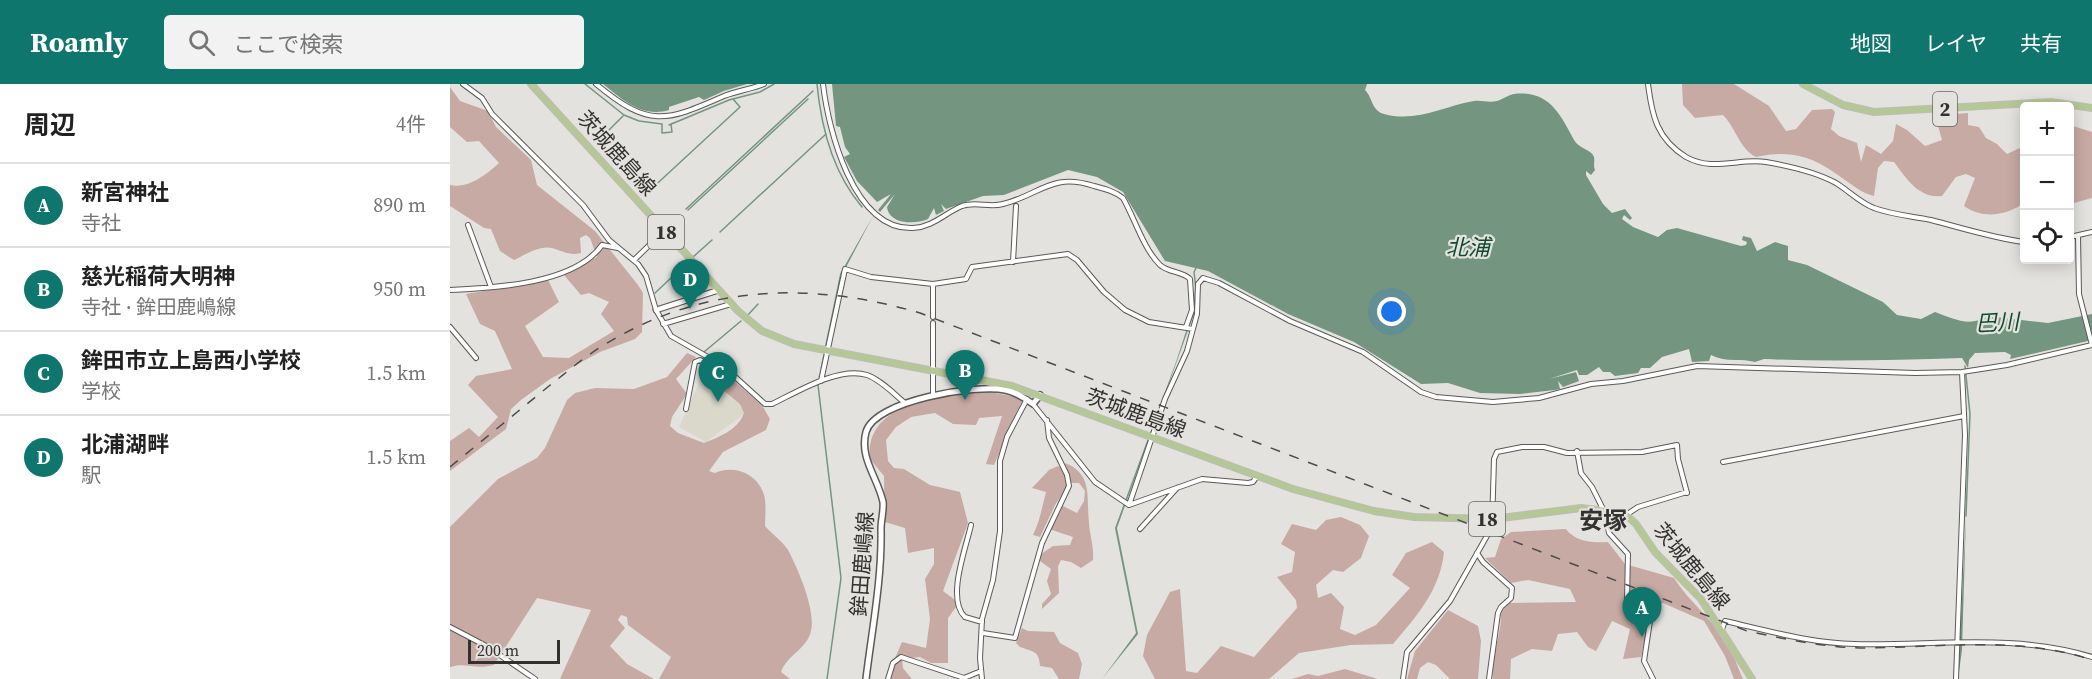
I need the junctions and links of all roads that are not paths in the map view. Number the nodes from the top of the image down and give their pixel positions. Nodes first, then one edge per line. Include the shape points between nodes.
1 (463, 84) edge
2 (531, 84) edge
3 (597, 84) edge
4 (764, 84) edge
5 (823, 84) edge
6 (1648, 84) edge
7 (1803, 84) edge
8 (2092, 108) edge
9 (1016, 206) dead end
10 (468, 225) dead end
11 (665, 231) junction
12 (2092, 232) edge
13 (2074, 236) edge
14 (2078, 236) junction
15 (2020, 241) edge
16 (619, 248) junction
17 (634, 260) junction
18 (1013, 262) junction
19 (933, 284) junction
20 (491, 287) junction
21 (450, 290) edge
22 (719, 290) junction
23 (731, 304) junction
24 (657, 310) junction
25 (933, 317) dead end
26 (933, 323) dead end
27 (663, 325) junction
28 (450, 327) edge
29 (1186, 327) junction
30 (1193, 329) junction
31 (2092, 344) edge
32 (825, 350) junction
33 (476, 358) dead end
34 (722, 365) junction
35 (933, 370) junction
36 (1965, 371) junction
37 (987, 380) junction
38 (821, 381) junction
39 (986, 388) junction
40 (1040, 395) junction
41 (933, 396) junction
42 (1027, 399) junction
43 (905, 403) junction
44 (1034, 404) junction
45 (686, 409) dead end
46 (1964, 416) junction
47 (1047, 419) junction
48 (1150, 436) junction
49 (1577, 452) junction
50 (1723, 462) dead end
51 (1257, 476) junction
52 (1177, 488) junction
53 (1126, 503) junction
54 (1604, 510) junction
55 (1626, 515) junction
56 (1493, 519) junction
57 (970, 525) dead end
58 (1140, 529) dead end
59 (1477, 553) junction
60 (982, 619) junction
61 (450, 627) edge
62 (1722, 628) junction
63 (983, 633) junction
64 (1960, 642) junction
65 (2092, 657) edge
66 (981, 671) junction
67 (534, 679) edge
68 (866, 679) edge
69 (888, 679) edge
70 (982, 679) edge
71 (1403, 679) edge
72 (1489, 679) edge
73 (1653, 679) edge
74 (1752, 679) edge
75 (1956, 679) edge

1 - 16 street via 482,98 492,114
2 - 11 main road, 茨城鹿島線 / 18
3 - 4 street via 630,110 662,117 689,112
5 - 29 street via 840,158 859,193 880,216 899,226 918,228 963,206 1004,204 1060,181 1071,180 1115,192 1123,198 1153,256 1167,270 1190,279 1192,310
6 - 15 street via 1658,130 1672,147 1694,160 1717,165 1765,162 1809,172 1887,213
7 - 8 main road, 2 via 1843,105 1874,112 2034,102
9 - 18 street
10 - 20 street
11 - 17 street
11 - 22 main road, 茨城鹿島線 / 18
12 - 14 street
13 - 14 street
14 - 31 street via 2079,294
16 - 17 street
16 - 20 street via 603,245 566,271
17 - 24 street via 646,276
18 - 19 street via 972,267 966,279
18 - 29 street via 1068,254 1125,310 1149,322
19 - 25 street
19 - 32 street via 871,278 845,269
20 - 21 street
22 - 23 main road, 茨城鹿島線 / 18
22 - 24 street
23 - 27 street
23 - 32 main road, 茨城鹿島線 / 18 via 771,336
24 - 27 street
26 - 35 street
27 - 34 street via 679,343
28 - 33 street
29 - 30 street
30 - 36 street via 1200,279 1210,279 1290,321 1363,351 1421,392 1493,402 1539,398 1591,384 1697,366
30 - 48 street
31 - 36 street
32 - 35 main road, 茨城鹿島線 / 18
32 - 38 street
34 - 38 street via 767,405
34 - 45 street via 717,368 700,360 695,362
35 - 37 main road, 茨城鹿島線 / 18
35 - 41 street
36 - 46 street
37 - 39 street
37 - 40 main road, 茨城鹿島線 / 18
38 - 43 street via 865,375
39 - 41 main road, 鉾田鹿嶋線
39 - 42 main road, 鉾田鹿嶋線 via 1011,391
40 - 44 main road
40 - 48 main road, 茨城鹿島線 / 18
41 - 43 main road, 鉾田鹿嶋線
42 - 44 main road, 鉾田鹿嶋線
42 - 60 street via 1007,437 1000,461 998,549
43 - 68 main road, 鉾田鹿嶋線 via 874,421 866,432 867,462 883,504 876,621
44 - 47 street
46 - 50 street
46 - 64 street
47 - 53 street via 1095,482
47 - 63 street via 1049,438 1067,475 1067,492 1042,543 1015,638
48 - 51 main road, 茨城鹿島線 / 18
48 - 53 street
49 - 54 street via 1581,473
49 - 55 street via 1651,452 1677,445 1687,492 1638,507
49 - 56 street via 1544,447 1497,452
51 - 52 street via 1254,482 1202,479
51 - 56 main road, 茨城鹿島線 / 18 via 1313,496 1374,511 1414,517
52 - 53 street
52 - 58 street
54 - 55 main road, 茨城鹿島線 / 18
54 - 56 main road, 茨城鹿島線 / 18 via 1581,508
54 - 73 street via 1609,533 1630,559 1630,604 1650,621 1644,661
55 - 62 main road, 茨城鹿島線
56 - 59 street
57 - 60 street via 956,592 957,606 965,617
59 - 71 street via 1450,600 1407,652
59 - 72 street via 1512,588 1511,598 1498,614
60 - 63 street
61 - 67 street
62 - 64 street via 1725,621 1776,635 1828,642
62 - 74 main road, 茨城鹿島線
63 - 66 street
64 - 65 street via 2041,646
64 - 75 street
66 - 69 street via 964,678 901,657 893,663
66 - 70 street

